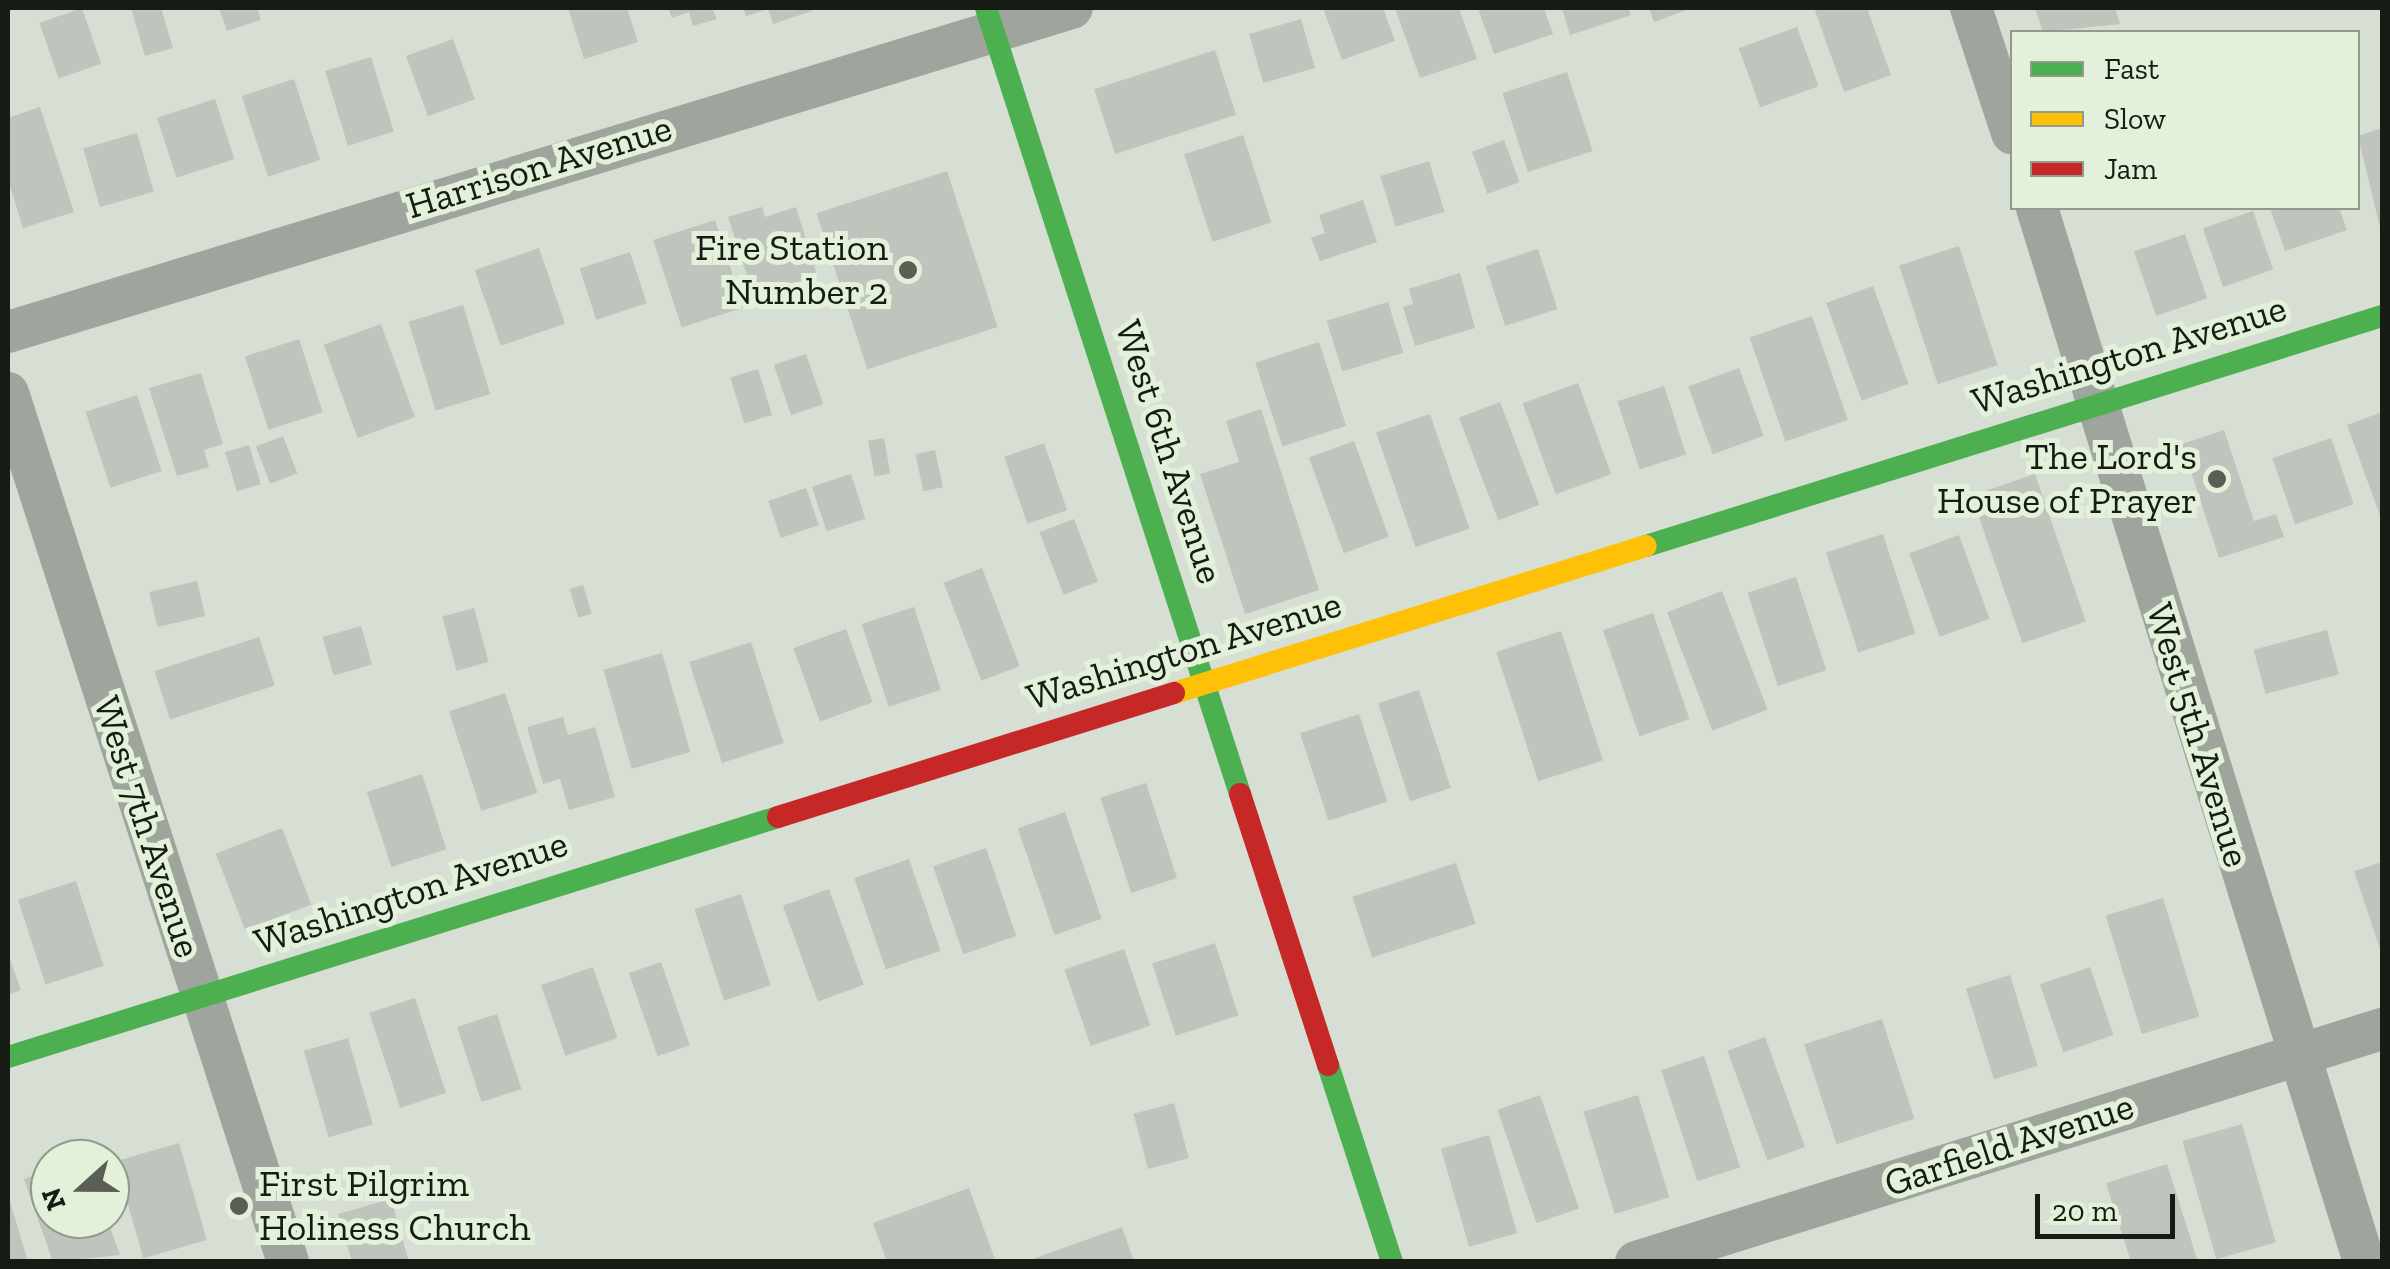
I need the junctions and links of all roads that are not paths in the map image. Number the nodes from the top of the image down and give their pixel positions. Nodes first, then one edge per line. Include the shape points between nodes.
1 (1072, 8) edge
2 (1970, 8) edge
3 (990, 21) edge
4 (2010, 126) edge
5 (2037, 210) edge
6 (2382, 316) edge
7 (8, 332) edge
8 (8, 393) edge
9 (2098, 400) junction
10 (1206, 681) junction
11 (202, 996) junction
12 (2382, 1029) edge
13 (2297, 1055) junction
14 (8, 1058) edge
15 (288, 1262) edge
16 (1392, 1262) edge
17 (1636, 1262) edge
18 (2364, 1262) edge

1 - 3 street, Harrison Avenue
2 - 4 street
3 - 7 street, Harrison Avenue
3 - 10 street, West 6th Avenue
5 - 9 street, West 5th Avenue
6 - 9 street, Washington Avenue
8 - 11 street, West 7th Avenue
9 - 10 street, Washington Avenue
9 - 13 street, West 5th Avenue
10 - 11 street, Washington Avenue
10 - 16 street, West 6th Avenue
11 - 14 street, Washington Avenue
11 - 15 street, West 7th Avenue
12 - 13 street, Garfield Avenue
13 - 17 street, Garfield Avenue
13 - 18 street, West 5th Avenue

